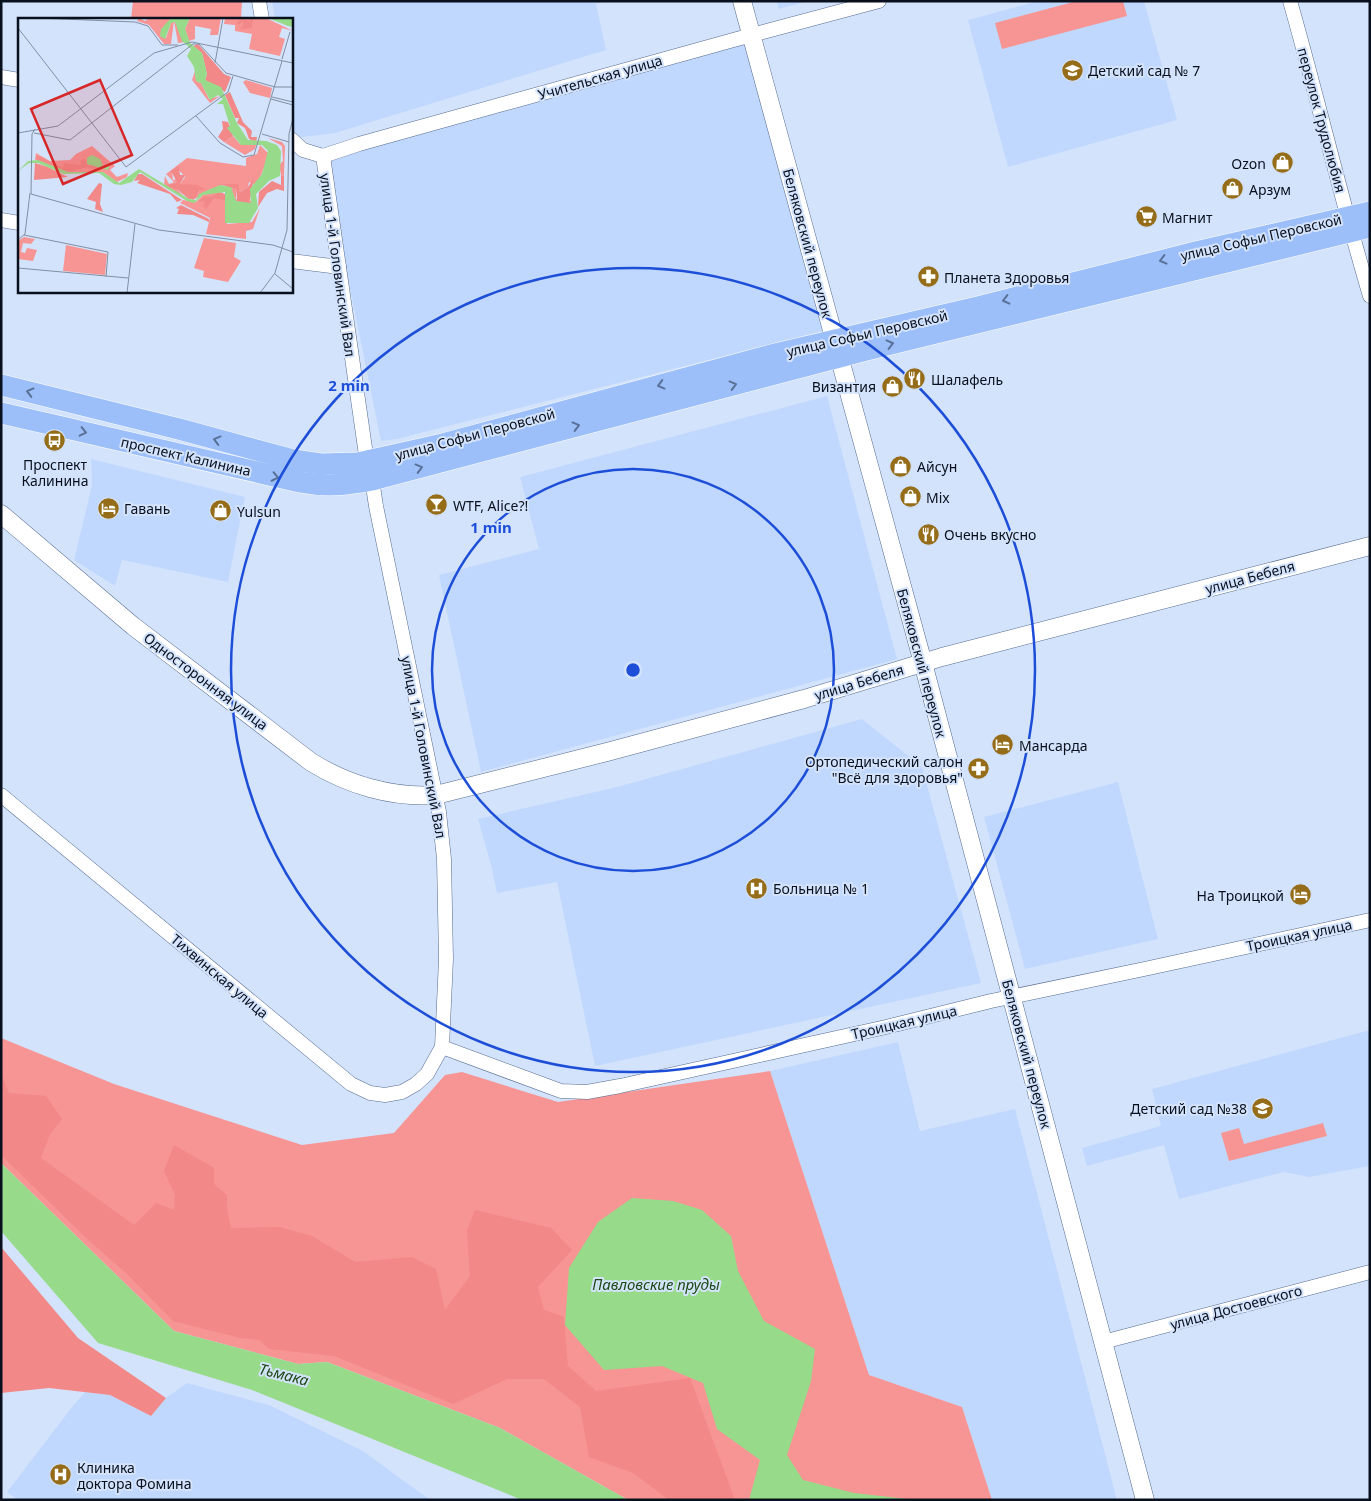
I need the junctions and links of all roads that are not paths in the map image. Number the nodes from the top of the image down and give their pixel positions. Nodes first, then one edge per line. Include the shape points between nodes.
1 (259, 1) edge
2 (742, 1) edge
3 (879, 1) edge
4 (1290, 1) edge
5 (262, 18) edge
6 (751, 35) junction
7 (1, 77) edge
8 (18, 80) edge
9 (292, 140) edge
10 (323, 156) junction
11 (1370, 212) edge
12 (1, 220) edge
13 (18, 223) edge
14 (1356, 225) edge
15 (292, 260) edge
16 (339, 267) junction
17 (1370, 296) edge
18 (837, 348) junction
19 (1, 385) edge
20 (1, 413) edge
21 (369, 471) junction
22 (1, 514) edge
23 (1370, 546) edge
24 (923, 663) junction
25 (1, 795) edge
26 (436, 795) junction
27 (1370, 920) edge
28 (1011, 997) junction
29 (442, 1047) junction
30 (1370, 1272) edge
31 (1103, 1342) junction
32 (1145, 1500) edge

1 - 5 street
2 - 6 street, Беляковский переулок
3 - 6 street, Учительская улица
4 - 14 street, переулок Трудолюбия
6 - 10 street, Учительская улица
6 - 18 street, Беляковский переулок
7 - 8 street
9 - 10 street via 303,150
10 - 16 street, улица 1-й Головинский Вал
11 - 14 main road, улица Софьи Перовской
12 - 13 street
14 - 17 street, переулок Трудолюбия
14 - 18 main road, улица Софьи Перовской via 1196,252 978,307
15 - 16 street
16 - 21 street, улица 1-й Головинский Вал
18 - 21 main road, улица Софьи Перовской via 766,356 443,444
18 - 24 street, Беляковский переулок
21 -> 19 main road, проспект Калинина via 293,460
20 -> 21 main road, проспект Калинина via 300,482 340,485
21 - 26 street, улица 1-й Головинский Вал
22 - 26 street, Односторонняя улица via 133,626 311,762 341,778 374,789 408,795
23 - 24 street, улица Бебеля
24 - 26 street, улица Бебеля via 785,704
24 - 28 street, Беляковский переулок
25 - 29 street, Тихвинская улица via 351,1084 370,1093 402,1092 427,1074
26 - 29 street, улица 1-й Головинский Вал via 444,859 446,941
27 - 28 street, Троицкая улица
28 - 29 street, Троицкая улица via 587,1092 561,1091
28 - 31 street, Беляковский переулок
30 - 31 street, улица Достоевского
31 - 32 street, Беляковский переулок

